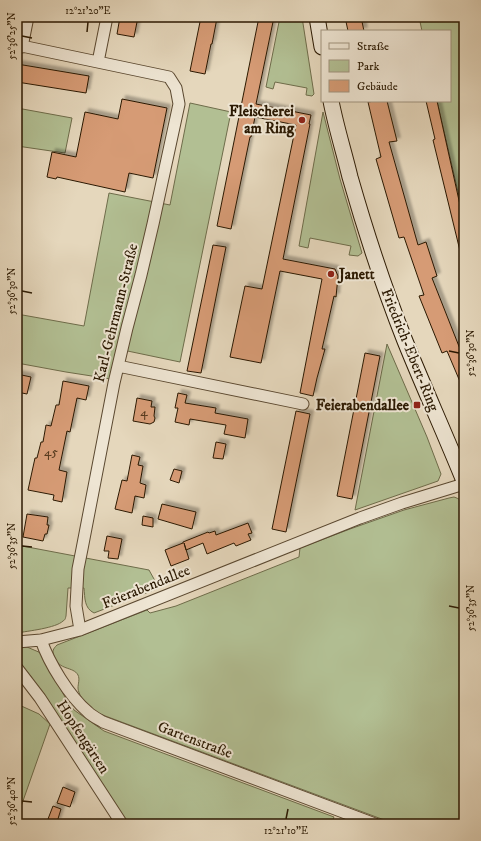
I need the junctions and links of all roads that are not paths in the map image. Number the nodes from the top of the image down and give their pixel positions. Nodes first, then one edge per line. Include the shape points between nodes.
1 (28, 17) edge
2 (106, 17) edge
3 (317, 17) edge
4 (321, 41) edge
5 (20, 46) edge
6 (98, 62) junction
7 (332, 102) edge
8 (118, 366) junction
9 (304, 404) dead end
10 (464, 480) edge
11 (464, 484) edge
12 (80, 630) junction
13 (41, 640) junction
14 (17, 642) edge
15 (17, 668) edge
16 (122, 824) edge
17 (375, 824) edge

1 - 5 street, Karl-Gehrmann-Straße
2 - 6 street
3 - 4 main road
5 - 6 street, Karl-Gehrmann-Straße
6 - 8 street, Karl-Gehrmann-Straße via 169,77 176,88 179,104 154,224
7 - 10 main road, Friedrich-Ebert-Ring via 358,207 387,295
8 - 9 street
8 - 12 street, Karl-Gehrmann-Straße via 78,569 76,606
11 - 12 street, Feierabendallee via 360,518
12 - 13 street, Feierabendallee
13 - 14 street, Feierabendallee
13 - 17 street, Gartenstraße via 45,652 77,702 103,722
15 - 16 street, Hopfengärten via 40,698

